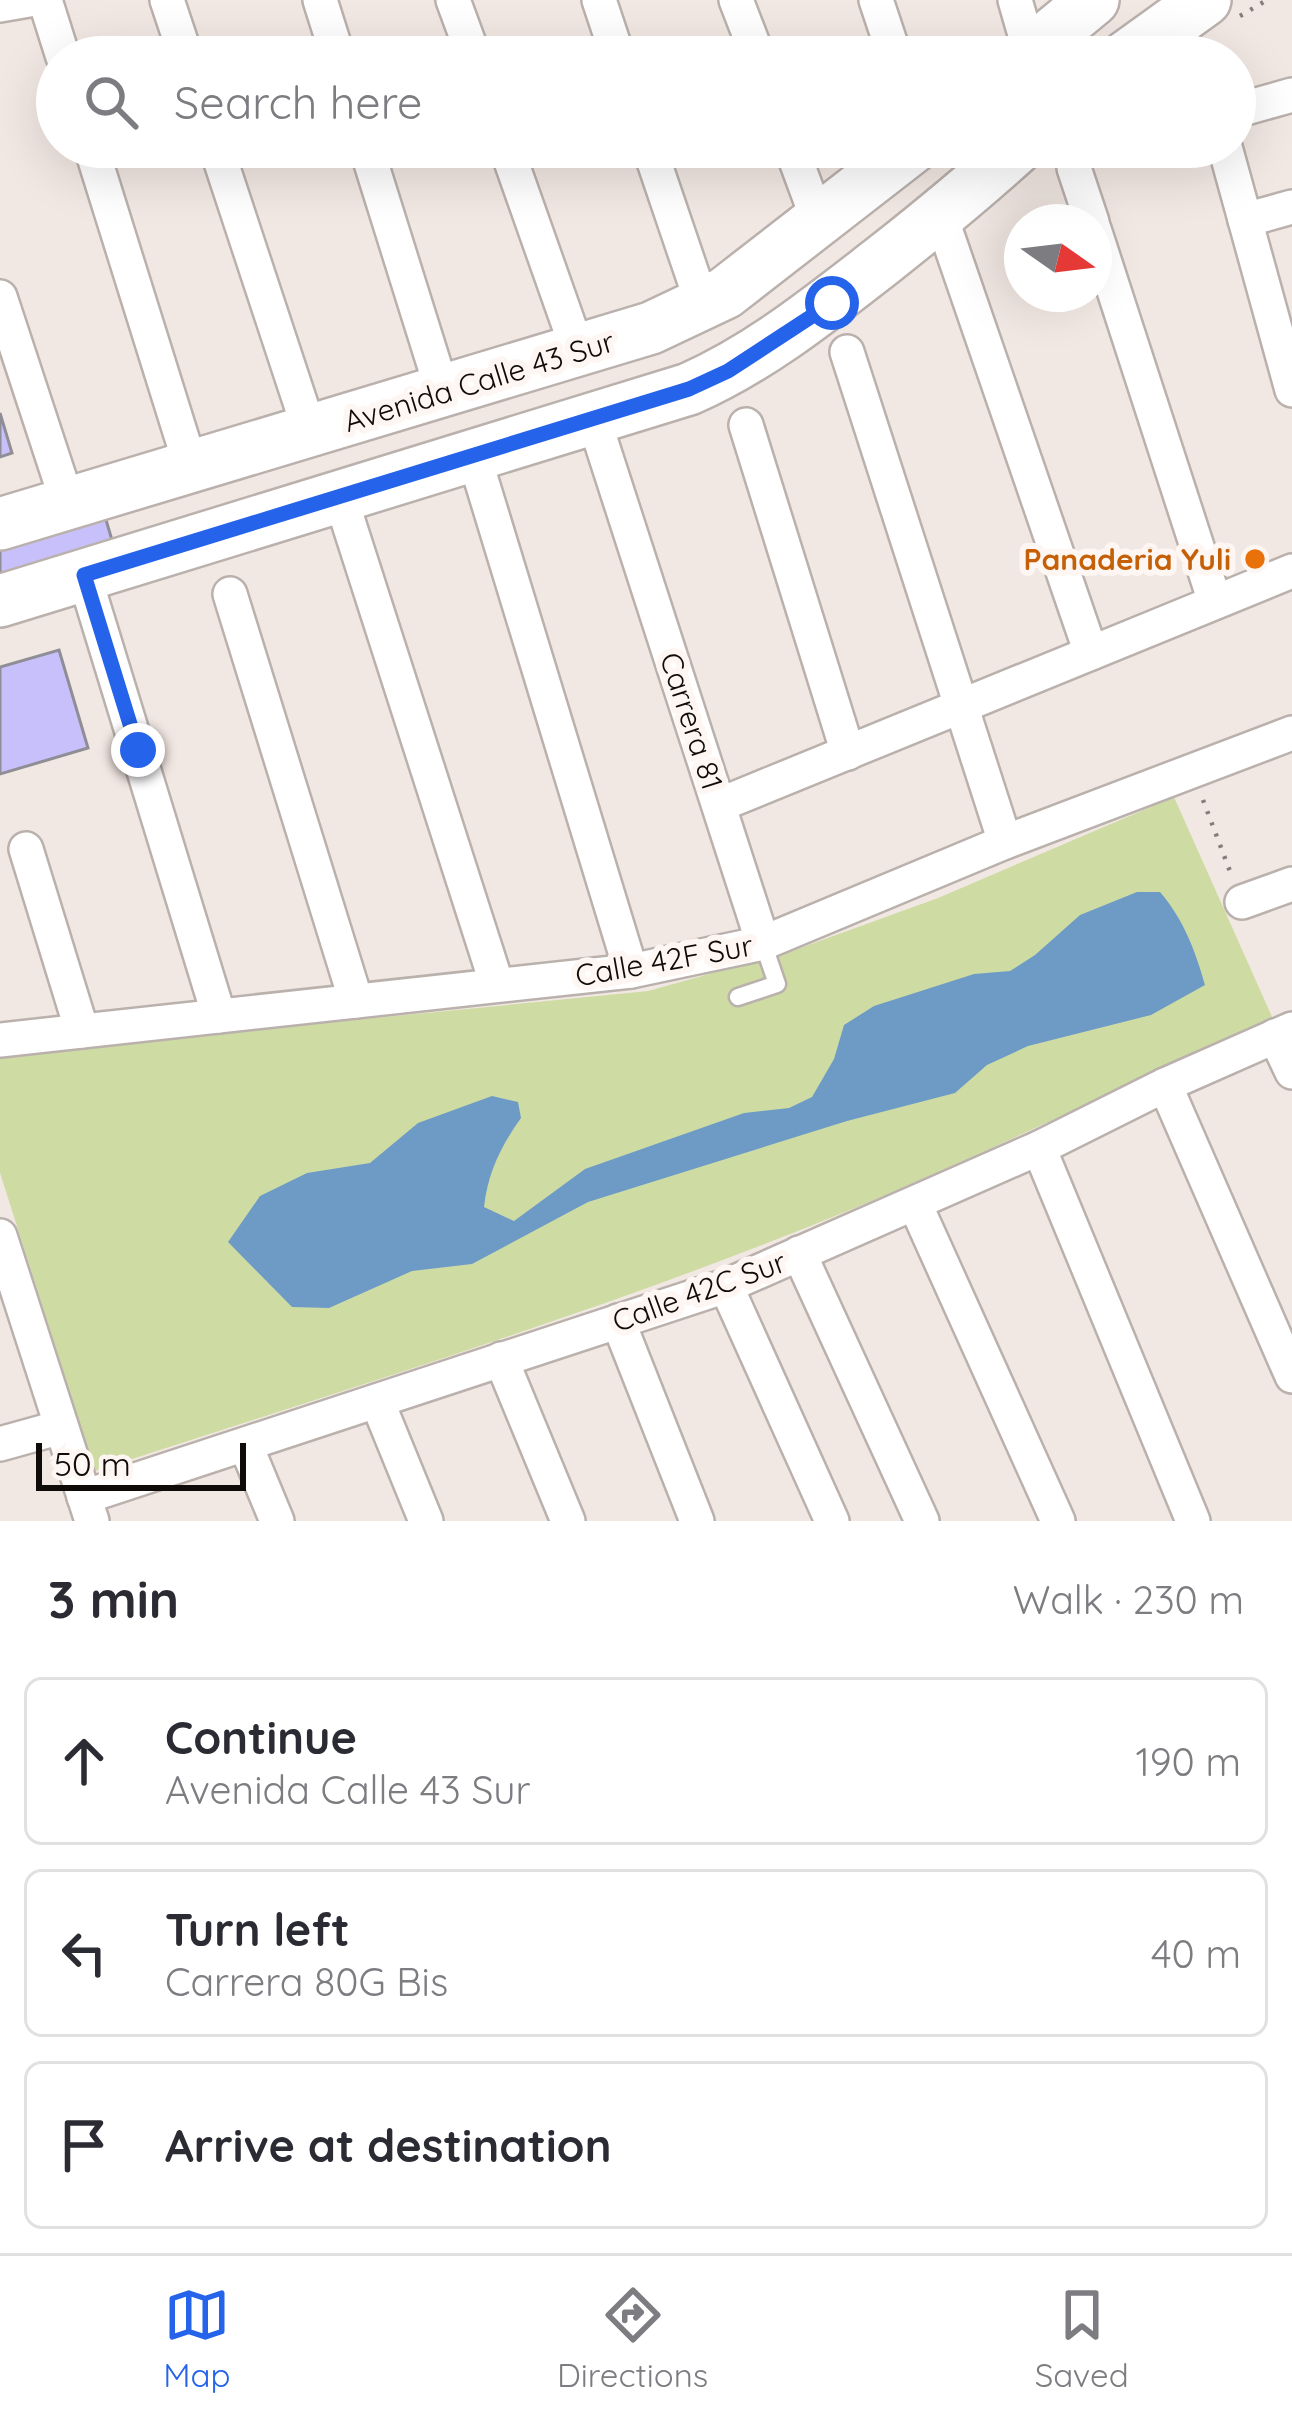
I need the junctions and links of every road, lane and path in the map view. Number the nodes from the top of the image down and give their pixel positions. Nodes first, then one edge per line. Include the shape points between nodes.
1 (28, 0) edge
2 (45, 0) edge
3 (167, 0) edge
4 (320, 0) edge
5 (453, 0) edge
6 (599, 0) edge
7 (736, 0) edge
8 (875, 0) edge
9 (1015, 0) edge
10 (1093, 0) edge
11 (1204, 0) edge
12 (0, 4) edge
13 (56, 36) edge
14 (179, 36) edge
15 (331, 36) edge
16 (466, 36) edge
17 (611, 36) edge
18 (750, 36) edge
19 (888, 36) edge
20 (1023, 36) edge
21 (1049, 36) edge
22 (1155, 36) edge
23 (1292, 95) edge
24 (1256, 105) edge
25 (98, 168) edge
26 (222, 168) edge
27 (373, 168) edge
28 (513, 168) edge
29 (656, 168) edge
30 (799, 168) edge
31 (887, 168) edge
32 (995, 168) edge
33 (1074, 168) dead end
34 (1231, 168) edge
35 (1086, 204) edge
36 (1292, 207) edge
37 (941, 217) junction
38 (1245, 220) junction
39 (819, 223) junction
40 (1112, 285) edge
41 (0, 297) edge
42 (703, 306) junction
43 (1285, 336) edge
44 (578, 351) junction
45 (847, 352) dead end
46 (1292, 390) edge
47 (443, 393) junction
48 (594, 420) junction
49 (746, 425) dead end
50 (310, 432) junction
51 (473, 456) junction
52 (191, 467) junction
53 (340, 496) junction
54 (68, 504) junction
55 (0, 524) edge
56 (1292, 571) edge
57 (84, 575) junction
58 (230, 594) dead end
59 (0, 601) edge
60 (1215, 602) junction
61 (1091, 653) junction
62 (961, 706) junction
63 (1292, 733) edge
64 (848, 753) junction
65 (1193, 773) junction
66 (719, 805) junction
67 (1005, 842) junction
68 (26, 849) dead end
69 (1292, 884) edge
70 (1242, 902) joint
71 (763, 943) junction
72 (631, 971) junction
73 (497, 986) junction
74 (738, 997) dead end
75 (356, 1000) junction
76 (219, 1016) junction
77 (82, 1030) junction
78 (1284, 1033) edge
79 (0, 1040) edge
80 (1292, 1072) edge
81 (1165, 1084) junction
82 (1039, 1148) junction
83 (915, 1204) junction
84 (0, 1236) edge
85 (799, 1253) junction
86 (726, 1286) junction
87 (10, 1304) edge
88 (618, 1321) junction
89 (501, 1359) junction
90 (1292, 1376) edge
91 (376, 1400) junction
92 (61, 1427) junction
93 (0, 1444) edge
94 (246, 1446) junction
95 (88, 1509) edge
96 (277, 1521) edge
97 (425, 1521) edge
98 (568, 1521) edge
99 (697, 1521) edge
100 (832, 1521) edge
101 (922, 1521) edge
102 (1058, 1521) edge
103 (1193, 1521) edge

1 - 12 street
2 - 13 street
3 - 14 street
4 - 15 street
5 - 16 street
6 - 17 street
7 - 18 street
8 - 19 street
9 - 20 street
10 - 21 main road
11 - 22 main road
23 - 24 street
25 - 52 street
26 - 50 street
27 - 47 street
28 - 44 street
29 - 42 street
30 - 39 street
31 - 39 main road, Avenida Calle 43 Sur
32 - 37 main road
33 - 35 street
34 - 38 street
36 - 38 street
37 - 48 main road via 728,371
37 - 61 street
38 - 43 street
39 - 42 main road, Avenida Calle 43 Sur
40 - 60 street
41 - 54 street
42 - 44 main road, Avenida Calle 43 Sur
43 - 46 street
44 - 47 main road, Avenida Calle 43 Sur
45 - 62 street
47 - 50 main road, Avenida Calle 43 Sur
48 - 51 main road
48 - 66 street, Carrera 81
49 - 64 street
50 - 52 main road, Avenida Calle 43 Sur
51 - 53 main road
51 - 72 street
52 - 54 main road, Avenida Calle 43 Sur
53 - 57 main road
53 - 73 street
54 - 55 main road, Avenida Calle 43 Sur
56 - 60 street
57 - 59 main road
57 - 76 street
58 - 75 street
60 - 61 street
61 - 62 street
62 - 64 street
62 - 67 street
63 - 65 street, Calle 42F Sur
64 - 66 street
65 - 67 street, Calle 42F Sur
65 - 70 path
66 - 71 street, Carrera 81
67 - 71 street, Calle 42F Sur
68 - 77 street
69 - 70 street
71 - 72 street, Calle 42F Sur
71 - 74 lane, Carrera 81 via 777,984
72 - 73 street, Calle 42F Sur
73 - 75 street, Calle 42F Sur
75 - 76 street, Calle 42F Sur
76 - 77 street, Calle 42F Sur
77 - 79 street, Calle 42F Sur
78 - 80 street
78 - 81 street, Calle 42C Sur
81 - 82 street, Calle 42C Sur
81 - 90 street
82 - 83 street, Calle 42C Sur
82 - 103 street
83 - 85 street, Calle 42C Sur
83 - 102 street
84 - 87 street
85 - 86 street, Calle 42C Sur
85 - 101 street
86 - 88 street, Calle 42C Sur
86 - 100 street
87 - 92 street
88 - 89 street, Calle 42C Sur
88 - 99 street
89 - 91 street, Calle 42C Sur
89 - 98 street
91 - 94 street, Calle 42C Sur
91 - 97 street
92 - 93 street
92 - 95 street
94 - 95 street, Calle 42C Sur
94 - 96 street

